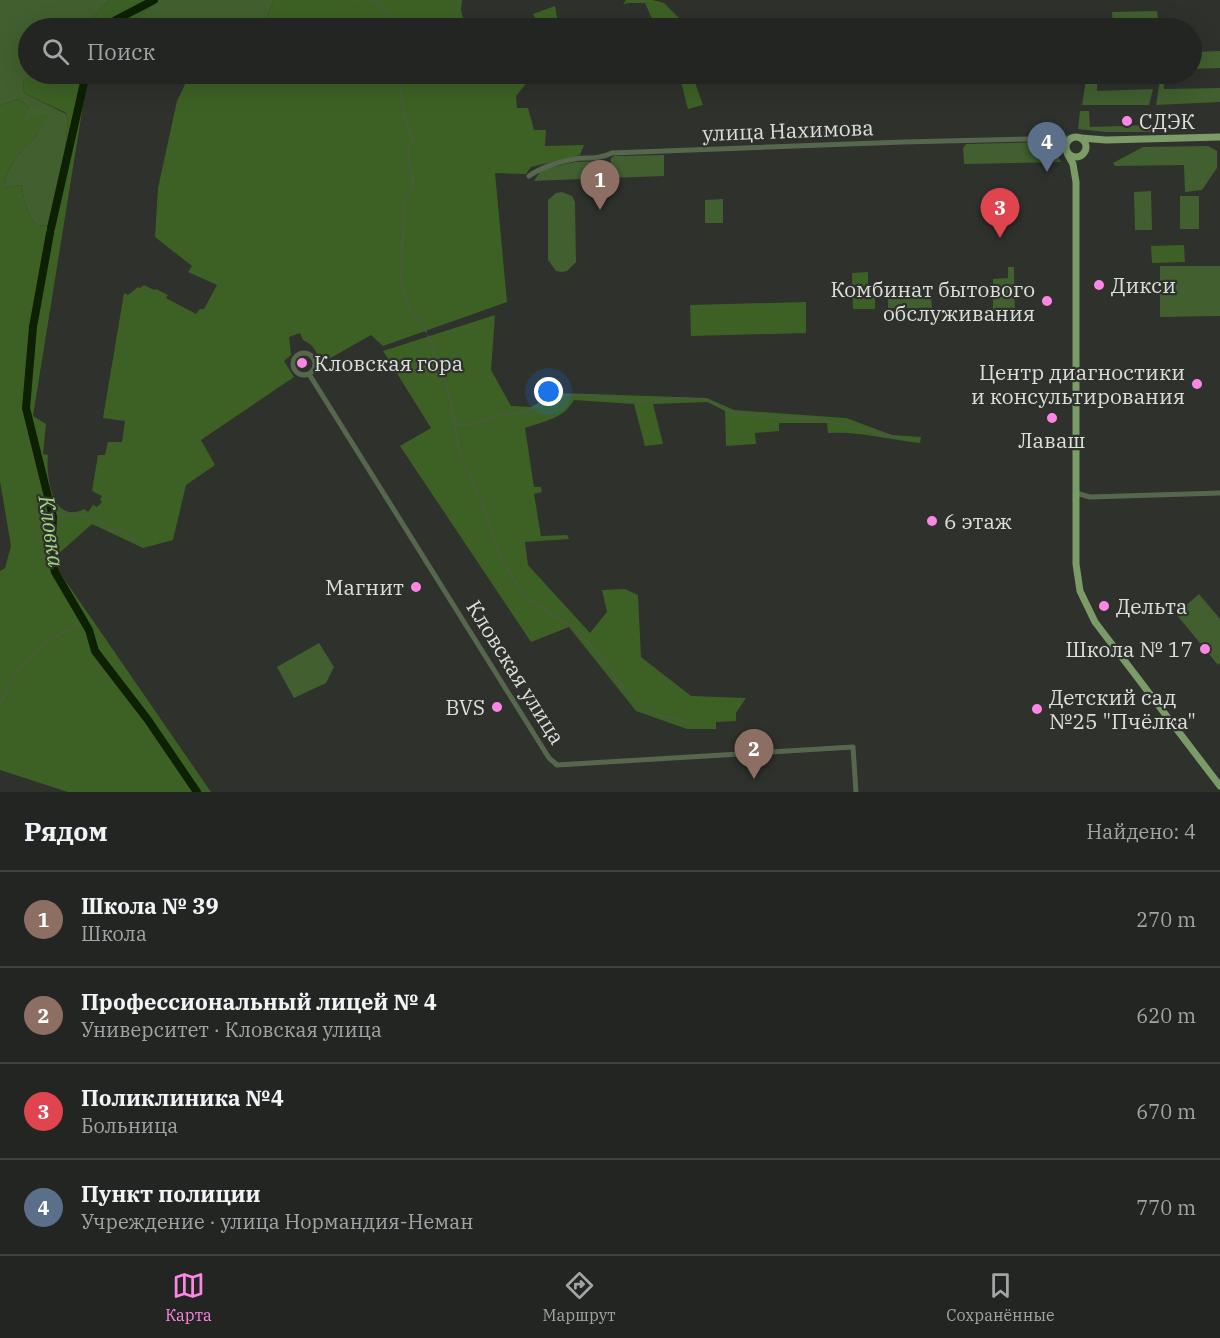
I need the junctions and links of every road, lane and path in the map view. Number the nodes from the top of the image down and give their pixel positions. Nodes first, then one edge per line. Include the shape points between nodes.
1 (1220, 137) edge
2 (1072, 138) junction
3 (1081, 138) junction
4 (1053, 139) junction
5 (1106, 140) junction
6 (1067, 152) junction
7 (1085, 153) junction
8 (529, 176) dead end
9 (1076, 182) junction
10 (309, 374) junction
11 (1076, 493) junction
12 (1220, 493) edge
13 (1220, 786) edge
14 (856, 792) edge

1 - 5 main road
2 - 3 main road
2 - 4 street, улица Нахимова
2 - 6 main road via 1067,142
3 - 5 main road
3 - 7 main road
4 - 6 street
4 - 8 street, улица Нахимова via 612,153 600,159 575,159 541,167
5 - 7 main road via 1091,144
6 - 7 main road via 1074,158
6 - 9 main road
7 - 9 main road
9 - 11 main road
10 - 10 street via 315,367 314,358 307,353 298,354 293,361 294,370 301,375
10 - 14 street, Кловская улица via 557,765 853,747
11 - 12 street via 1090,497
11 - 13 main road via 1076,564 1084,602 1095,622

